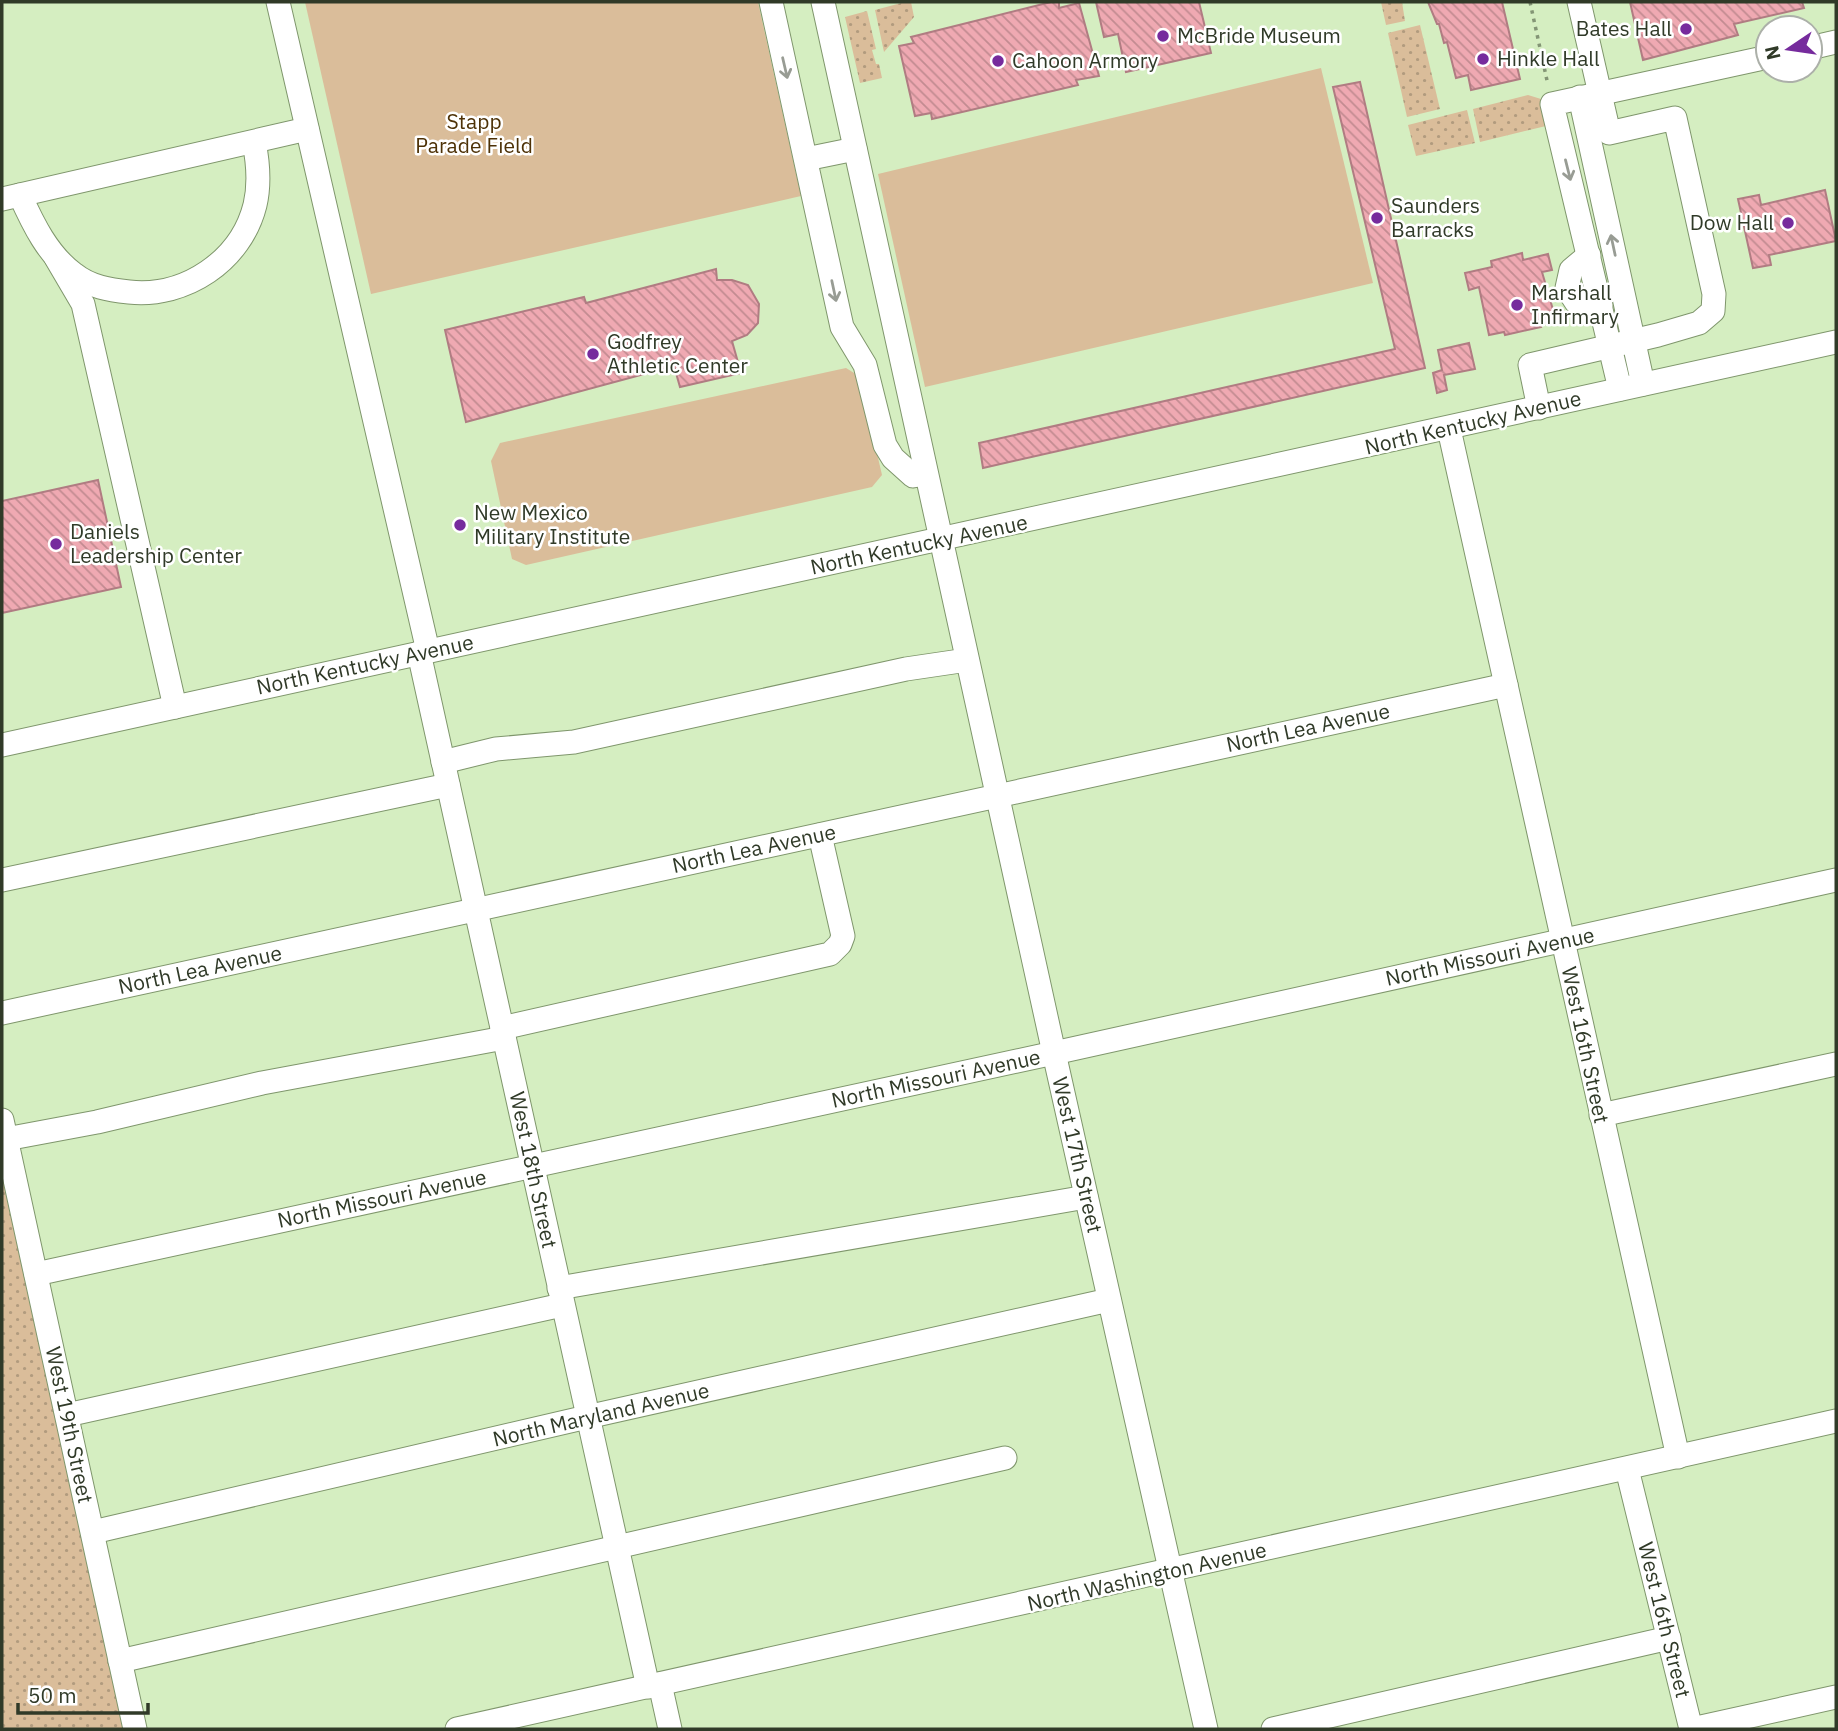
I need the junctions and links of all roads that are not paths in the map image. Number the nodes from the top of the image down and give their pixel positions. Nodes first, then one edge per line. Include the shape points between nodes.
1 (278, 2) edge
2 (771, 2) edge
3 (823, 2) edge
4 (1579, 2) edge
5 (1754, 60) edge
6 (1590, 95) junction
7 (307, 130) junction
8 (254, 142) junction
9 (855, 149) junction
10 (806, 159) junction
11 (11, 197) edge
12 (88, 295) junction
13 (1633, 341) junction
14 (1836, 342) edge
15 (1610, 346) junction
16 (1632, 386) junction
17 (1539, 408) junction
18 (1449, 429) junction
19 (926, 474) junction
20 (940, 540) junction
21 (423, 652) junction
22 (967, 660) junction
23 (1506, 685) junction
24 (175, 707) junction
25 (2, 745) edge
26 (443, 762) junction
27 (448, 785) junction
28 (998, 796) junction
29 (820, 835) junction
30 (2, 880) edge
31 (1836, 880) edge
32 (476, 910) junction
33 (1562, 941) junction
34 (2, 1013) edge
35 (503, 1033) junction
36 (1054, 1053) junction
37 (1836, 1065) edge
38 (1601, 1115) junction
39 (4, 1130) edge
40 (532, 1166) junction
41 (1086, 1197) junction
42 (36, 1274) junction
43 (561, 1296) junction
44 (1109, 1300) junction
45 (67, 1415) junction
46 (587, 1417) junction
47 (1836, 1421) edge
48 (1678, 1457) junction
49 (1005, 1458) dead end
50 (1627, 1469) junction
51 (93, 1532) junction
52 (617, 1548) junction
53 (1170, 1572) junction
54 (1669, 1638) junction
55 (120, 1661) junction
56 (654, 1685) junction
57 (1836, 1697) edge
58 (135, 1729) edge
59 (457, 1729) edge
60 (670, 1729) edge
61 (1206, 1729) edge
62 (1273, 1729) edge
63 (1692, 1729) edge

1 - 7 street, West 18th Street
2 -> 10 street
3 - 9 street, West 17th Street
4 - 6 street
5 - 6 street
13 -> 6 street
6 - 13 street via 1609,133 1675,118 1714,294 1713,312 1699,323
6 -> 15 street via 1552,104
7 - 8 street
7 - 21 street, West 18th Street
8 - 11 street
8 - 12 street via 258,162 255,206 236,244 220,262 201,278 161,292
9 - 10 street
9 - 19 street, West 17th Street
10 -> 19 street via 842,327 865,365 885,445 913,476
11 - 12 street
12 - 24 street
13 - 15 street
13 - 16 street
14 - 16 street, North Kentucky Avenue
15 - 16 street
15 - 17 street via 1530,365
16 - 17 street, North Kentucky Avenue
17 - 18 street, North Kentucky Avenue
18 - 20 street, North Kentucky Avenue
18 - 23 street, West 16th Street
19 - 20 street, West 17th Street
20 - 21 street, North Kentucky Avenue
20 - 22 street, West 17th Street
21 - 24 street, North Kentucky Avenue
21 - 26 street, West 18th Street
22 - 26 street via 906,669 574,742 496,749
22 - 28 street, West 17th Street
23 - 28 street, North Lea Avenue
23 - 33 street, West 16th Street
24 - 25 street, North Kentucky Avenue
26 - 27 street, West 18th Street
27 - 30 street
27 - 32 street, West 18th Street
28 - 29 street, North Lea Avenue
28 - 36 street, West 17th Street
29 - 32 street, North Lea Avenue
29 - 35 street via 843,936 830,954
31 - 33 street, North Missouri Avenue
32 - 34 street, North Lea Avenue
32 - 35 street, West 18th Street
33 - 36 street, North Missouri Avenue
33 - 38 street, West 16th Street
35 - 39 street via 97,1122
35 - 40 street, West 18th Street
36 - 40 street, North Missouri Avenue
36 - 41 street, West 17th Street
37 - 38 street
38 - 48 street, West 16th Street
39 - 42 street, West 19th Street
40 - 42 street, North Missouri Avenue
40 - 43 street, West 18th Street
41 - 43 street
41 - 44 street, West 17th Street
42 - 45 street, West 19th Street
43 - 45 street
43 - 46 street, West 18th Street
44 - 46 street, North Maryland Avenue
44 - 53 street, West 17th Street
45 - 51 street, West 19th Street
46 - 51 street, North Maryland Avenue
46 - 52 street, West 18th Street
47 - 48 street, North Washington Avenue
48 - 50 street, North Washington Avenue
49 - 52 street
50 - 53 street, North Washington Avenue
50 - 54 street, West 16th Street
51 - 55 street, West 19th Street
52 - 55 street
52 - 56 street, West 18th Street
53 - 56 street, North Washington Avenue
53 - 61 street, West 17th Street
54 - 62 street
54 - 63 street, West 16th Street
55 - 58 street, West 19th Street
56 - 59 street, North Washington Avenue
56 - 60 street, West 18th Street
57 - 63 street

